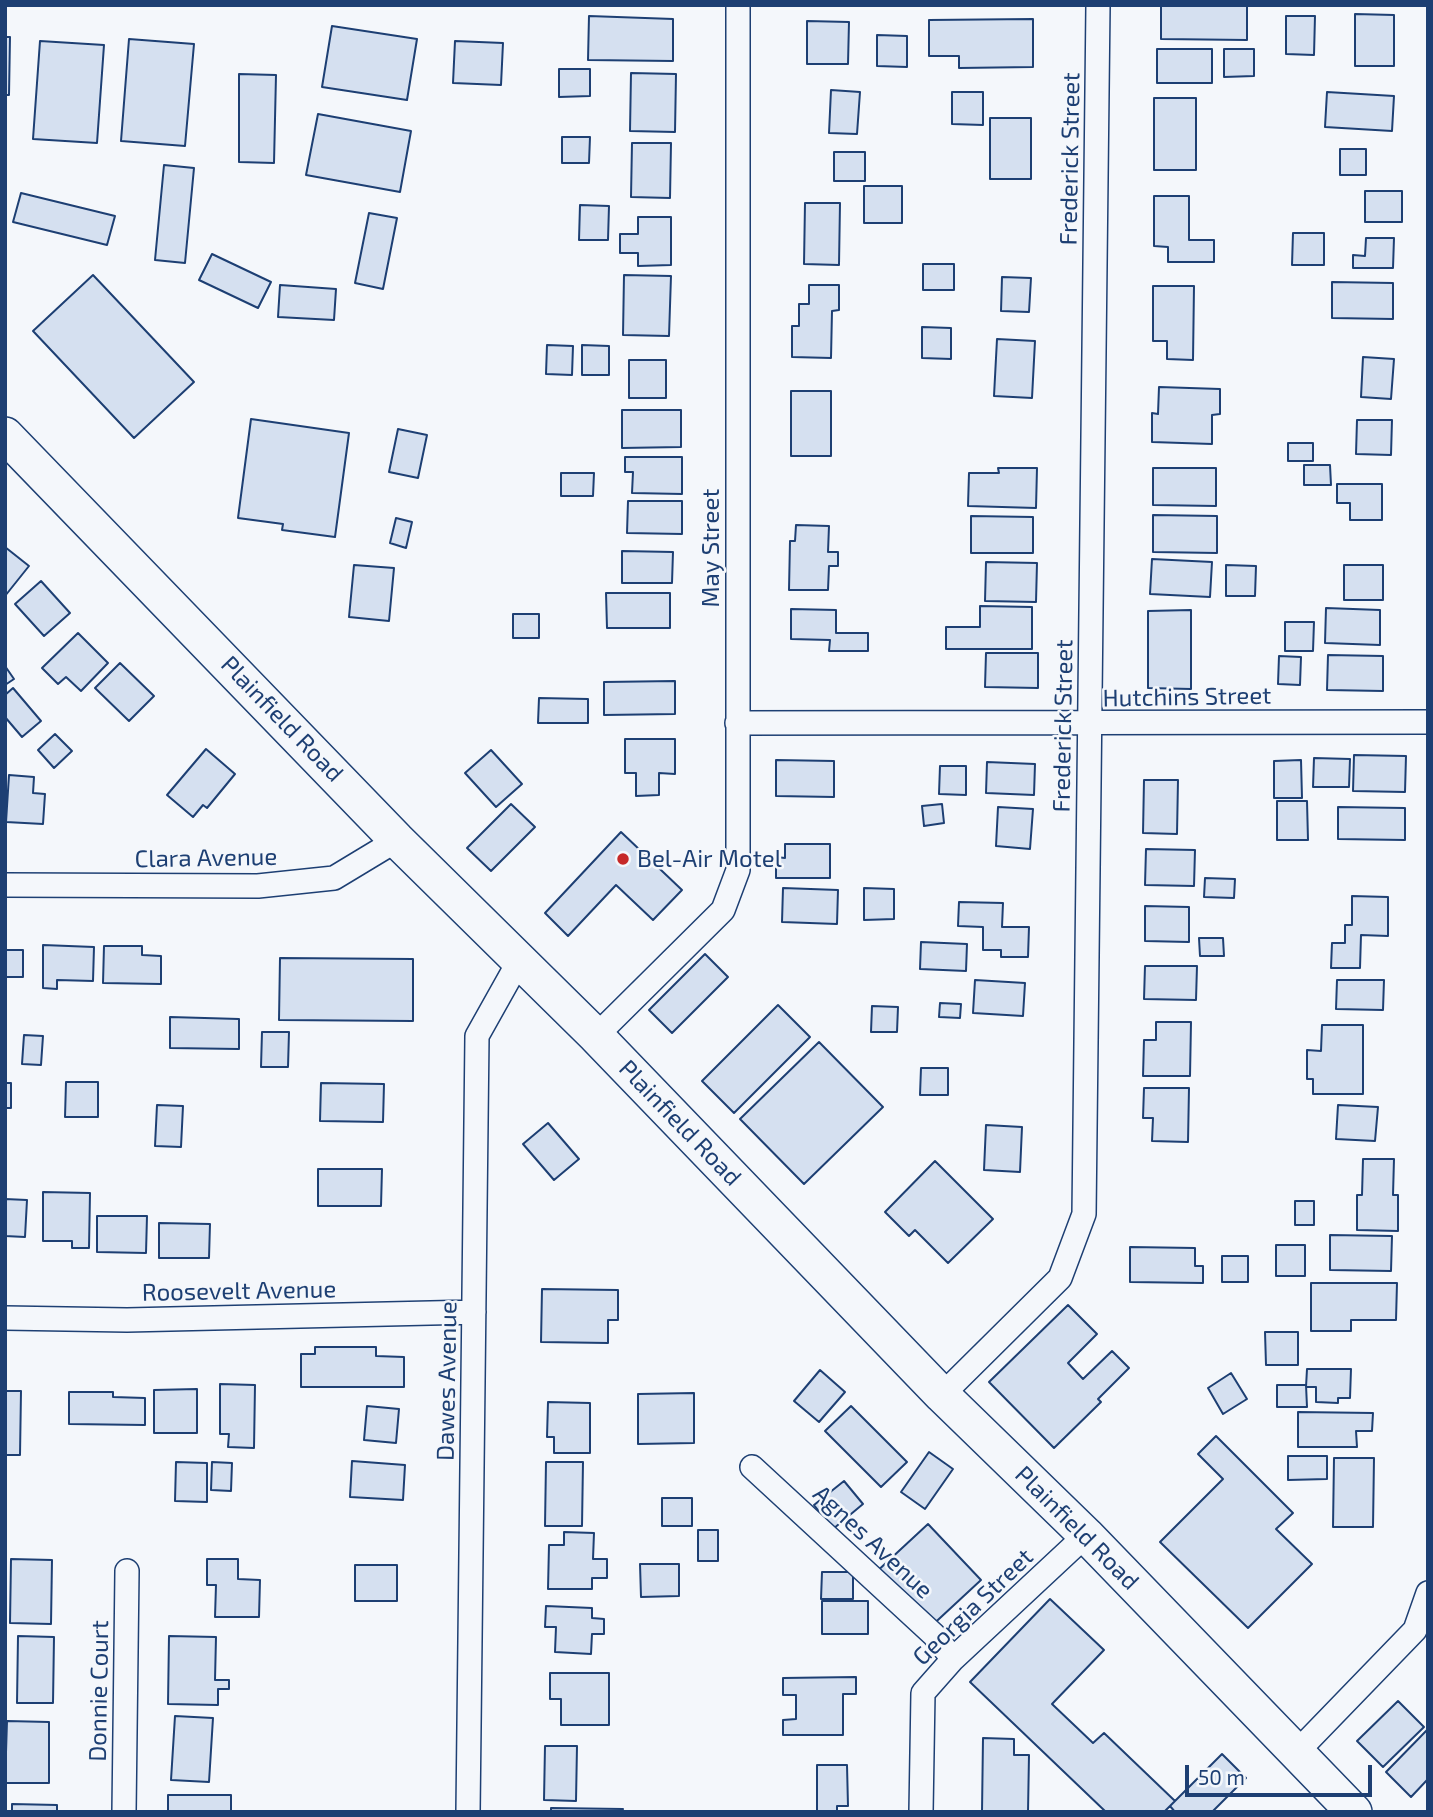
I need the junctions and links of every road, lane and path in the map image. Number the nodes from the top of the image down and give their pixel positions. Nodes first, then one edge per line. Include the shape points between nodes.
1 (738, 5) edge
2 (1098, 5) edge
3 (5, 435) edge
4 (1428, 722) edge
5 (737, 723) junction
6 (1090, 724) junction
7 (397, 840) junction
8 (5, 885) edge
9 (519, 961) junction
10 (596, 1037) junction
11 (474, 1312) junction
12 (5, 1318) edge
13 (942, 1395) junction
14 (752, 1467) dead end
15 (1086, 1535) junction
16 (127, 1571) dead end
17 (1428, 1592) edge
18 (953, 1659) junction
19 (1296, 1753) junction
20 (124, 1812) edge
21 (468, 1812) edge
22 (921, 1812) edge
23 (1354, 1812) edge

1 - 5 street, May Street
2 - 6 street, Frederick Street
3 - 7 main road, Plainfield Road
4 - 6 street, Hutchins Street
5 - 6 street, Hutchins Street
5 - 10 street, May Street via 738,870 723,910
6 - 13 street, Frederick Street via 1084,1214 1060,1278
7 - 8 street, Clara Avenue via 334,878 258,886
7 - 9 main road, Plainfield Road
9 - 10 main road, Plainfield Road
9 - 11 street, Dawes Avenue via 477,1036
10 - 13 main road, Plainfield Road
11 - 12 street, Roosevelt Avenue via 127,1320
11 - 21 street, Dawes Avenue
13 - 15 main road, Plainfield Road
14 - 18 street, Agnes Avenue via 895,1598
15 - 18 street, Georgia Street
15 - 19 main road, Plainfield Road
16 - 20 street, Donnie Court
17 - 19 street via 1415,1630
18 - 22 street, Georgia Street via 923,1693
19 - 23 main road, Plainfield Road

